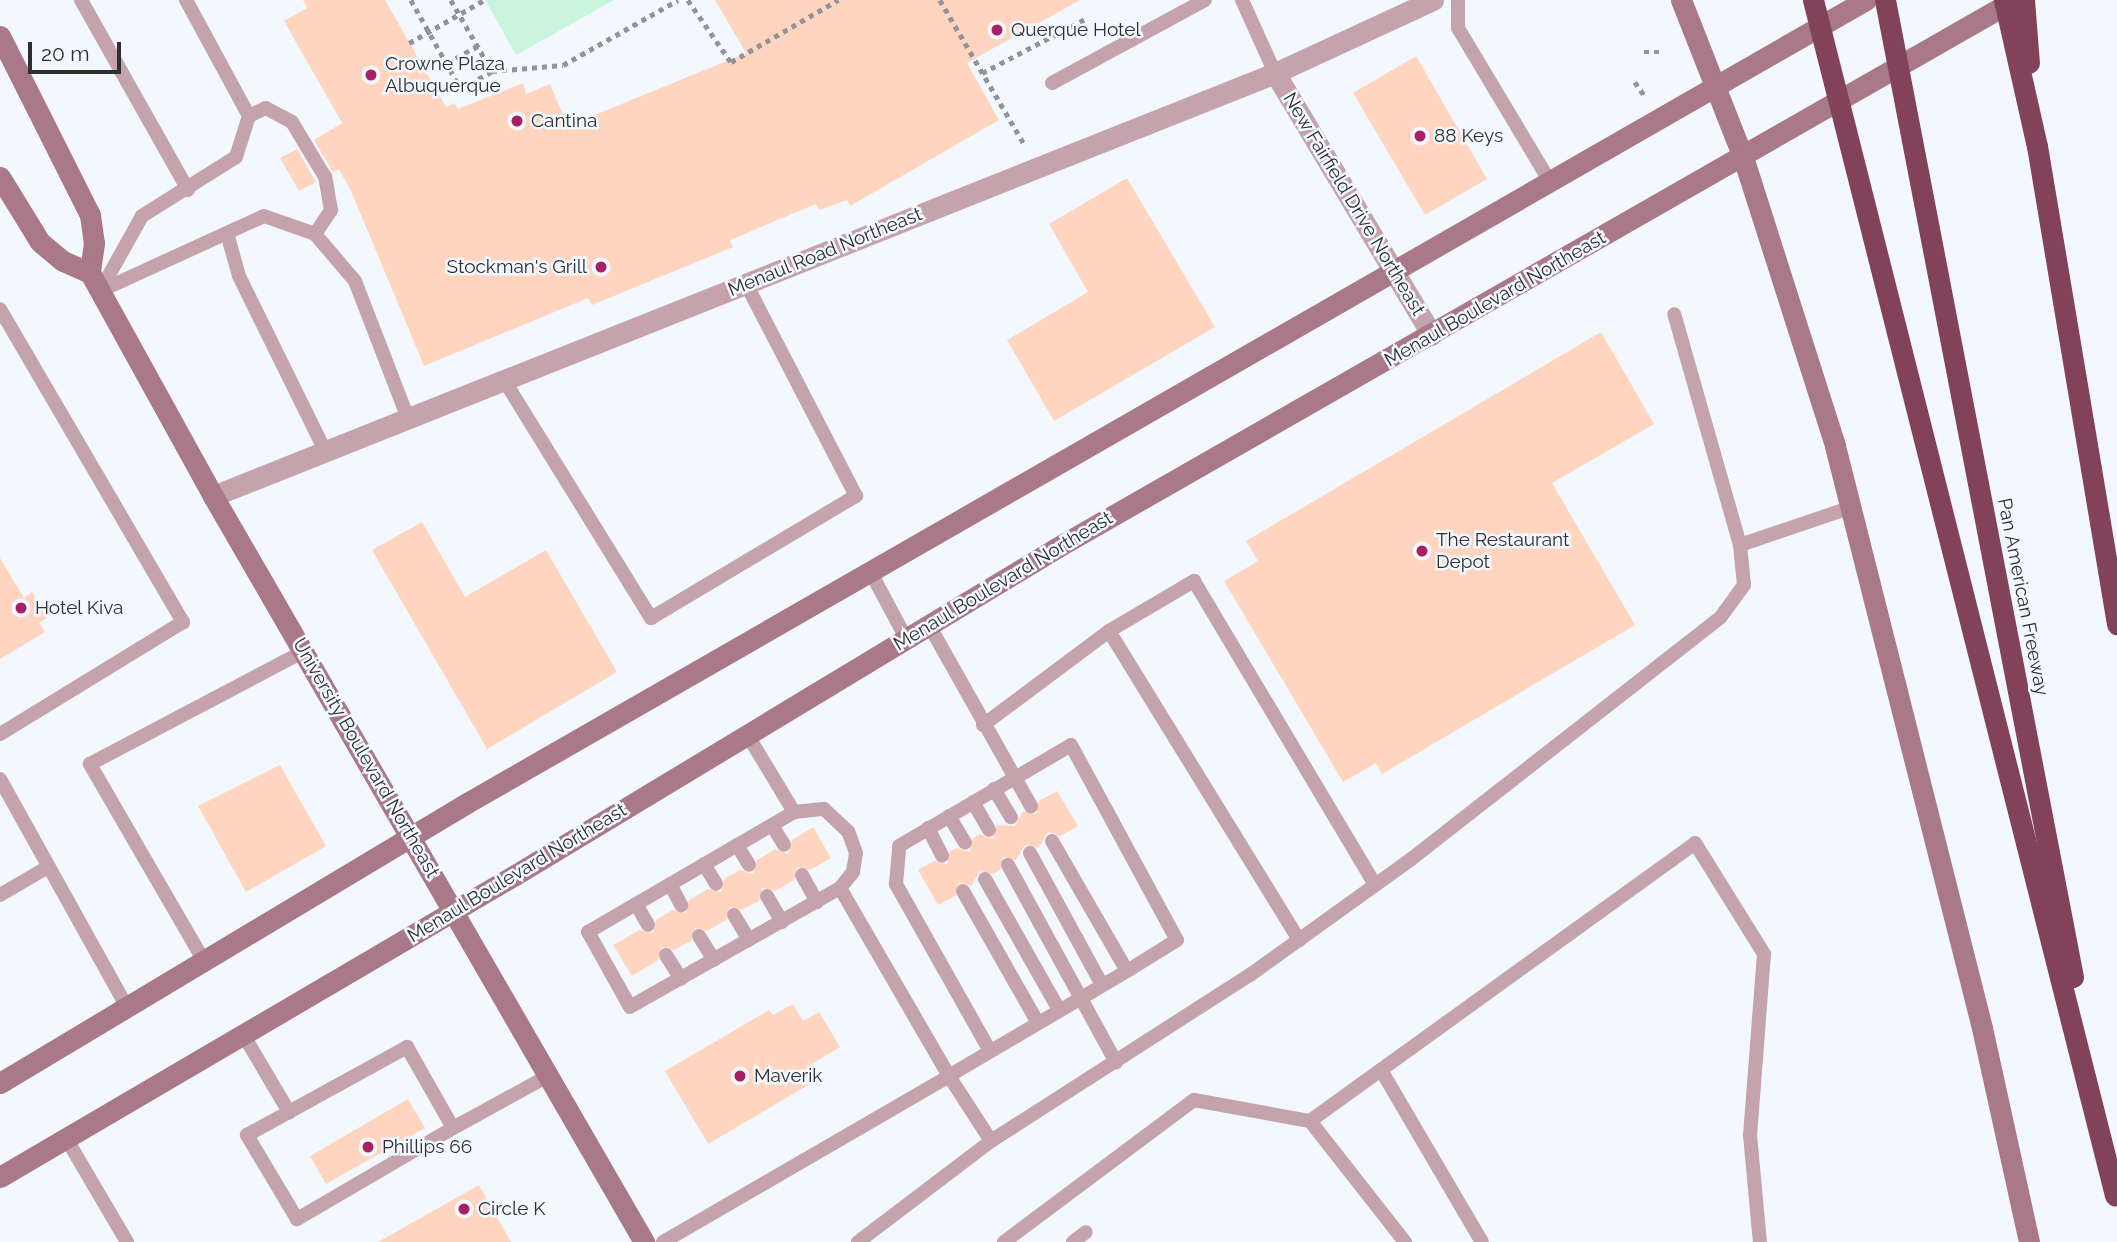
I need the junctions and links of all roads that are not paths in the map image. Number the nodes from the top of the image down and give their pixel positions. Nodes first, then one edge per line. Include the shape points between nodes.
1 (81, 0) edge
2 (186, 0) edge
3 (1205, 0) edge
4 (1242, 0) edge
5 (1433, 0) edge
6 (1458, 0) edge
7 (1681, 0) edge
8 (1813, 0) edge
9 (1866, 0) edge
10 (1885, 0) edge
11 (2004, 0) edge
12 (2014, 0) edge
13 (2024, 0) edge
14 (0, 36) edge
15 (1275, 73) junction
16 (1052, 83) dead end
17 (1719, 88) junction
18 (248, 116) junction
19 (2036, 146) junction
20 (1743, 157) junction
21 (0, 177) edge
22 (1550, 182) junction
23 (188, 190) junction
24 (227, 233) junction
25 (315, 234) junction
26 (1395, 269) junction
27 (95, 282) junction
28 (746, 284) junction
29 (0, 309) edge
30 (1674, 314) dead end
31 (1432, 335) junction
32 (504, 380) junction
33 (408, 418) junction
34 (325, 451) junction
35 (213, 496) junction
36 (1852, 507) junction
37 (1740, 545) junction
38 (870, 571) junction
39 (2117, 624) edge
40 (929, 625) junction
41 (1109, 631) junction
42 (906, 638) junction
43 (304, 651) junction
44 (983, 724) junction
45 (0, 734) edge
46 (747, 734) junction
47 (0, 779) edge
48 (1013, 779) junction
49 (994, 789) junction
50 (4, 798) edge
51 (973, 802) junction
52 (1031, 806) dead end
53 (794, 812) junction
54 (949, 816) junction
55 (1011, 817) dead end
56 (772, 825) junction
57 (928, 828) junction
58 (989, 830) dead end
59 (411, 836) junction
60 (1052, 841) dead end
61 (965, 843) dead end
62 (737, 845) junction
63 (783, 845) dead end
64 (1030, 853) dead end
65 (942, 856) dead end
66 (704, 864) junction
67 (749, 864) dead end
68 (1008, 865) dead end
69 (48, 867) junction
70 (803, 875) dead end
71 (985, 879) dead end
72 (670, 884) junction
73 (716, 884) dead end
74 (1375, 885) junction
75 (840, 888) junction
76 (963, 891) dead end
77 (0, 895) edge
78 (767, 896) dead end
79 (817, 902) junction
80 (636, 904) junction
81 (681, 905) dead end
82 (455, 910) junction
83 (734, 915) dead end
84 (782, 922) junction
85 (648, 925) dead end
86 (699, 936) dead end
87 (749, 940) junction
88 (1299, 940) junction
89 (666, 955) dead end
90 (714, 960) junction
91 (204, 961) junction
92 (1127, 971) junction
93 (681, 979) junction
94 (1102, 985) junction
95 (1081, 998) junction
96 (127, 1007) junction
97 (1059, 1010) junction
98 (1038, 1023) junction
99 (243, 1034) junction
100 (990, 1051) junction
101 (1116, 1062) junction
102 (1381, 1070) junction
103 (550, 1075) junction
104 (948, 1076) junction
105 (0, 1083) edge
106 (289, 1112) junction
107 (1310, 1121) junction
108 (453, 1128) junction
109 (66, 1138) junction
110 (991, 1141) junction
111 (0, 1177) edge
112 (2116, 1199) edge
113 (1086, 1232) dead end
114 (639, 1240) edge
115 (127, 1242) edge
116 (663, 1242) edge
117 (858, 1242) edge
118 (1004, 1242) edge
119 (1073, 1242) edge
120 (1405, 1242) edge
121 (1482, 1242) edge
122 (1760, 1242) edge
123 (2029, 1242) edge

1 - 23 lane
2 - 18 lane
3 - 16 lane
4 - 15 lane
5 - 15 street, Menaul Road Northeast
6 - 22 lane via 1458,28
7 - 17 main road
8 - 112 highway
9 - 17 main road
10 - 112 highway, Pan American Freeway
11 - 19 highway
12 - 20 main road, Menaul Boulevard Northeast
13 - 19 highway
14 - 27 main road via 90,215
15 - 26 street, New Fairfield Drive Northeast
15 - 28 street, Menaul Road Northeast
17 - 20 main road
17 - 22 main road
18 - 23 lane via 236,157
18 - 25 lane via 266,108 292,122 307,144 325,177 331,210
19 - 39 highway
20 - 31 main road, Menaul Boulevard Northeast
20 - 36 main road
21 - 27 main road via 40,242
22 - 26 main road
23 - 27 lane via 142,216
24 - 25 lane via 264,216
24 - 27 lane
24 - 34 lane via 239,276
25 - 33 lane via 355,281
26 - 31 street, New Fairfield Drive Northeast
26 - 38 main road
27 - 35 main road, University Boulevard Northeast
28 - 32 street, Menaul Road Northeast
28 - 32 lane via 856,496 651,618
29 - 45 lane via 183,622
30 - 37 lane
31 - 40 main road, Menaul Boulevard Northeast
32 - 33 street, Menaul Road Northeast
33 - 34 street, Menaul Road Northeast
34 - 35 street, Menaul Road Northeast
35 - 43 main road, University Boulevard Northeast
36 - 37 lane
36 - 123 main road via 1982,1028
37 - 74 lane via 1744,585 1720,618
38 - 42 lane
38 - 59 main road
40 - 42 main road, Menaul Boulevard Northeast
40 - 44 lane
41 - 44 lane
41 - 74 lane via 1194,581
41 - 88 lane
42 - 46 main road, Menaul Boulevard Northeast
43 - 59 main road, University Boulevard Northeast
43 - 91 lane via 90,764
44 - 48 lane
46 - 53 lane
46 - 82 main road, Menaul Boulevard Northeast
47 - 50 lane
48 - 49 lane
48 - 52 lane
48 - 92 lane via 1071,745 1177,940
49 - 51 lane
49 - 55 lane
50 - 69 lane
51 - 54 lane
51 - 58 lane
53 - 56 lane
53 - 75 lane via 824,809 848,831 856,853 853,872
54 - 57 lane
54 - 61 lane
56 - 62 lane
56 - 63 lane
57 - 65 lane
57 - 100 lane via 899,846 896,884
59 - 82 main road, University Boulevard Northeast
59 - 91 main road
60 - 92 lane
62 - 66 lane
62 - 67 lane
64 - 94 lane
66 - 72 lane
66 - 73 lane
68 - 95 lane
69 - 77 lane
69 - 96 lane
70 - 79 lane
71 - 97 lane
72 - 80 lane
72 - 81 lane
74 - 88 lane
75 - 79 lane
75 - 104 lane
76 - 98 lane
78 - 84 lane
79 - 84 lane
80 - 85 lane
80 - 93 lane via 588,932 630,1007
82 - 99 main road, Menaul Boulevard Northeast
82 - 103 main road, University Boulevard Northeast
83 - 87 lane
84 - 87 lane
86 - 90 lane
87 - 90 lane
88 - 101 lane
89 - 93 lane
90 - 93 lane
91 - 96 main road
92 - 94 lane
94 - 95 lane
95 - 97 lane
95 - 101 lane
96 - 105 main road
97 - 98 lane
98 - 100 lane
99 - 106 lane
99 - 109 main road, Menaul Boulevard Northeast
100 - 104 lane
101 - 110 lane
102 - 107 lane
102 - 121 lane
102 - 122 lane via 1695,843 1764,954 1751,1135
103 - 108 lane
103 - 114 main road, University Boulevard Northeast
104 - 110 lane
104 - 116 lane
106 - 108 lane via 407,1047
106 - 108 lane via 247,1135 297,1219
107 - 118 lane via 1194,1100
107 - 120 lane
109 - 111 main road, Menaul Boulevard Northeast
109 - 115 lane
110 - 117 lane
113 - 119 lane

